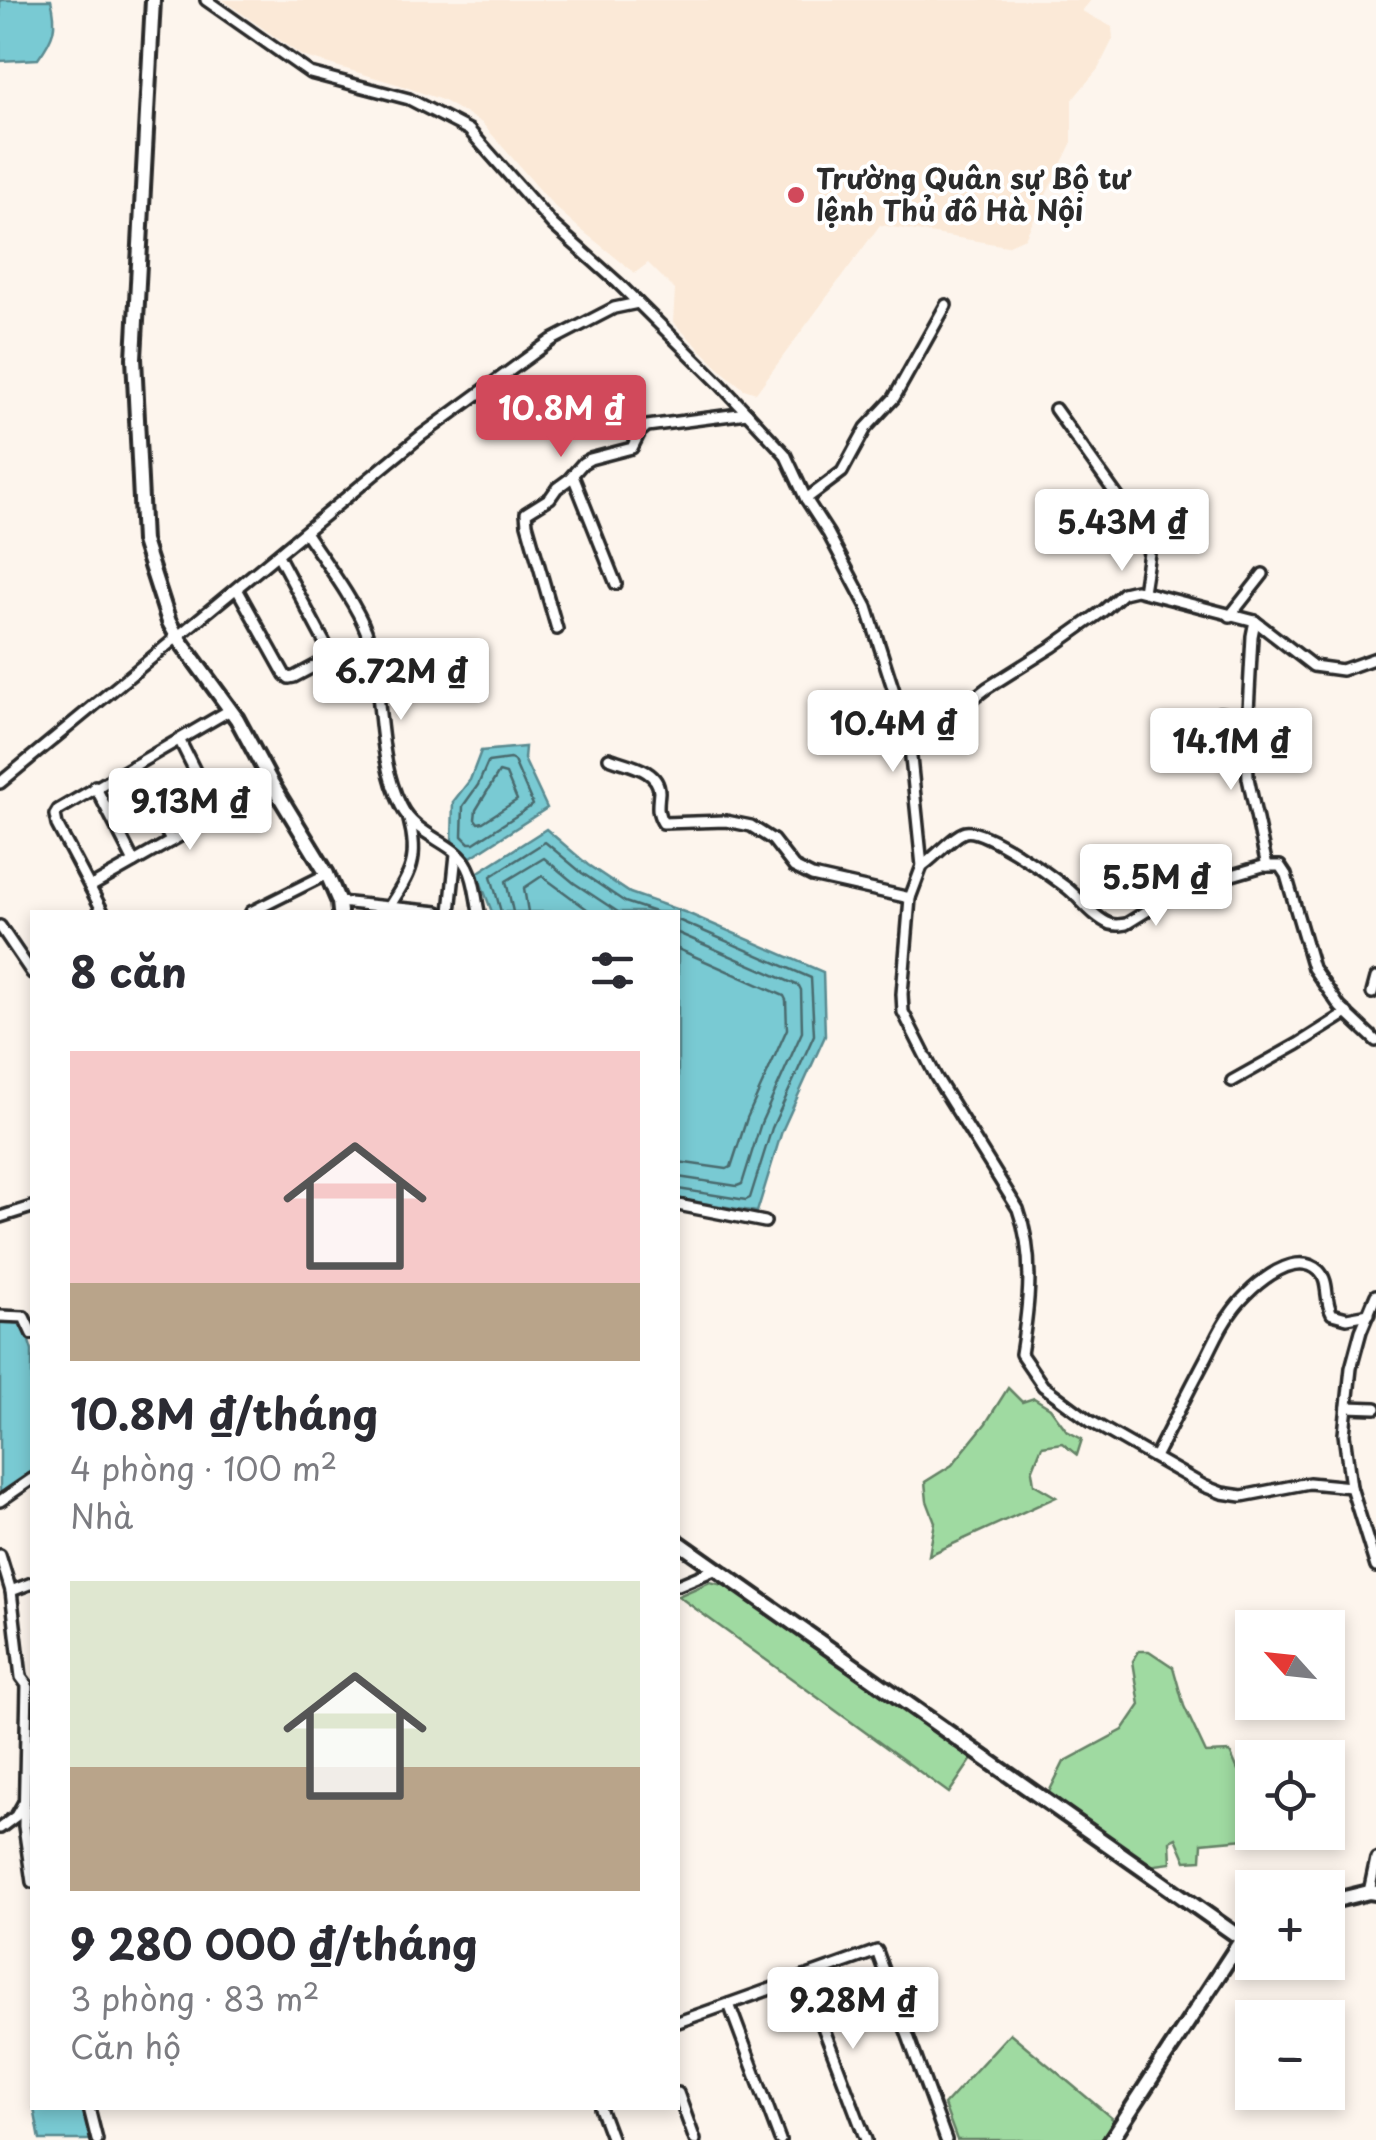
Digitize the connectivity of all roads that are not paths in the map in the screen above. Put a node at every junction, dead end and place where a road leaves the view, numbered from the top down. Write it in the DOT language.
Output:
graph roads {
  1 [pos="153,0"];
  2 [pos="206,0"];
  3 [pos="638,303"];
  4 [pos="946,305"];
  5 [pos="1056,409"];
  6 [pos="747,413"];
  7 [pos="573,476"];
  8 [pos="806,500"];
  9 [pos="305,532"];
  10 [pos="278,554"];
  11 [pos="1263,574"];
  12 [pos="616,584"];
  13 [pos="237,589"];
  14 [pos="1143,591"];
  15 [pos="1230,616"];
  16 [pos="1255,621"];
  17 [pos="558,629"];
  18 [pos="178,638"];
  19 [pos="1376,658"];
  20 [pos="230,710"];
  21 [pos="1219,713"];
  22 [pos="1246,714"];
  23 [pos="909,738"];
  24 [pos="180,740"];
  25 [pos="609,758"];
  26 [pos="133,766"];
  27 [pos="0,783"];
  28 [pos="272,784"];
  29 [pos="95,786"];
  30 [pos="217,815"];
  31 [pos="408,817"];
  32 [pos="171,842"];
  33 [pos="456,854"];
  34 [pos="134,862"];
  35 [pos="922,866"];
  36 [pos="1267,866"];
  37 [pos="327,874"];
  38 [pos="90,887"];
  39 [pos="910,898"];
  40 [pos="275,900"];
  41 [pos="340,908"];
  42 [pos="389,908"];
  43 [pos="102,910"];
  44 [pos="255,910"];
  45 [pos="277,910"];
  46 [pos="397,910"];
  47 [pos="450,910"];
  48 [pos="479,910"];
  49 [pos="0,926"];
  50 [pos="30,971"];
  51 [pos="1376,978"];
  52 [pos="1372,993"];
  53 [pos="1346,1013"];
  54 [pos="1376,1041"];
  55 [pos="1232,1081"];
  56 [pos="680,1206"];
  57 [pos="30,1208"];
  58 [pos="0,1218"];
  59 [pos="765,1222"];
  60 [pos="1376,1295"];
  61 [pos="1369,1314"];
  62 [pos="0,1316"];
  63 [pos="30,1330"];
  64 [pos="1347,1407"];
  65 [pos="1376,1408"];
  66 [pos="1155,1456"];
  67 [pos="30,1481"];
  68 [pos="1351,1486"];
  69 [pos="0,1501"];
  70 [pos="680,1544"];
  71 [pos="0,1554"];
  72 [pos="1376,1567"];
  73 [pos="714,1570"];
  74 [pos="680,1584"];
  75 [pos="30,1585"];
  76 [pos="12,1590"];
  77 [pos="21,1674"];
  78 [pos="30,1674"];
  79 [pos="25,1799"];
  80 [pos="0,1828"];
  81 [pos="1376,1858"];
  82 [pos="30,1868"];
  83 [pos="1372,1893"];
  84 [pos="1345,1899"];
  85 [pos="1235,1928"];
  86 [pos="1235,1954"];
  87 [pos="804,1977"];
  88 [pos="729,2004"];
  89 [pos="680,2021"];
  90 [pos="680,2099"];
  91 [pos="90,2110"];
  92 [pos="601,2110"];
  93 [pos="97,2140"];
  94 [pos="612,2140"];
  95 [pos="695,2140"];
  96 [pos="780,2140"];
  97 [pos="866,2140"];
  98 [pos="946,2140"];
  99 [pos="1112,2140"];
  1 -- 18 [label="street"];
  2 -- 3 [label="street"];
  3 -- 6 [label="street"];
  3 -- 9 [label="street"];
  4 -- 8 [label="street"];
  5 -- 14 [label="street"];
  6 -- 7 [label="street"];
  6 -- 8 [label="street"];
  7 -- 12 [label="street"];
  7 -- 17 [label="street"];
  8 -- 23 [label="street"];
  9 -- 10 [label="street"];
  9 -- 31 [label="street"];
  10 -- 13 [label="street"];
  10 -- 13 [label="street"];
  11 -- 15 [label="street"];
  13 -- 18 [label="street"];
  14 -- 15 [label="street"];
  14 -- 23 [label="street"];
  15 -- 16 [label="street"];
  16 -- 19 [label="street"];
  16 -- 22 [label="street"];
  18 -- 20 [label="street"];
  18 -- 27 [label="street"];
  20 -- 24 [label="street"];
  20 -- 28 [label="street"];
  21 -- 22 [label="street"];
  22 -- 36 [label="street"];
  23 -- 35 [label="street"];
  24 -- 26 [label="street"];
  24 -- 30 [label="street"];
  25 -- 39 [label="street"];
  26 -- 29 [label="street"];
  26 -- 32 [label="street"];
  28 -- 30 [label="street"];
  28 -- 37 [label="street"];
  29 -- 34 [label="street"];
  29 -- 38 [label="street"];
  30 -- 32 [label="street"];
  31 -- 33 [label="street"];
  31 -- 42 [label="street"];
  32 -- 34 [label="street"];
  33 -- 47 [label="street"];
  33 -- 48 [label="street"];
  34 -- 38 [label="street"];
  35 -- 36 [label="street"];
  35 -- 39 [label="street"];
  36 -- 53 [label="street"];
  37 -- 40 [label="street"];
  37 -- 41 [label="street"];
  38 -- 43 [label="street"];
  39 -- 66 [label="street"];
  40 -- 44 [label="street"];
  40 -- 45 [label="street"];
  41 -- 42 [label="street"];
  42 -- 46 [label="street"];
  49 -- 50 [label="street"];
  51 -- 52 [label="street"];
  53 -- 54 [label="street"];
  53 -- 55 [label="street"];
  56 -- 59 [label="street"];
  57 -- 58 [label="street"];
  60 -- 61 [label="street"];
  61 -- 64 [label="street"];
  61 -- 66 [label="street"];
  62 -- 63 [label="street"];
  64 -- 65 [label="street"];
  64 -- 68 [label="street"];
  66 -- 68 [label="street"];
  67 -- 69 [label="street"];
  68 -- 72 [label="street"];
  70 -- 73 [label="street"];
  71 -- 76 [label="street"];
  73 -- 74 [label="street"];
  73 -- 85 [label="street"];
  75 -- 76 [label="street"];
  76 -- 77 [label="street"];
  77 -- 78 [label="street"];
  77 -- 79 [label="street"];
  79 -- 80 [label="street"];
  79 -- 82 [label="street"];
  81 -- 83 [label="street"];
  83 -- 84 [label="street"];
  86 -- 99 [label="street"];
  87 -- 88 [label="street"];
  87 -- 97 [label="street"];
  87 -- 98 [label="street"];
  88 -- 89 [label="street"];
  88 -- 96 [label="street"];
  90 -- 95 [label="street"];
  91 -- 93 [label="street"];
  92 -- 94 [label="street"];
}
